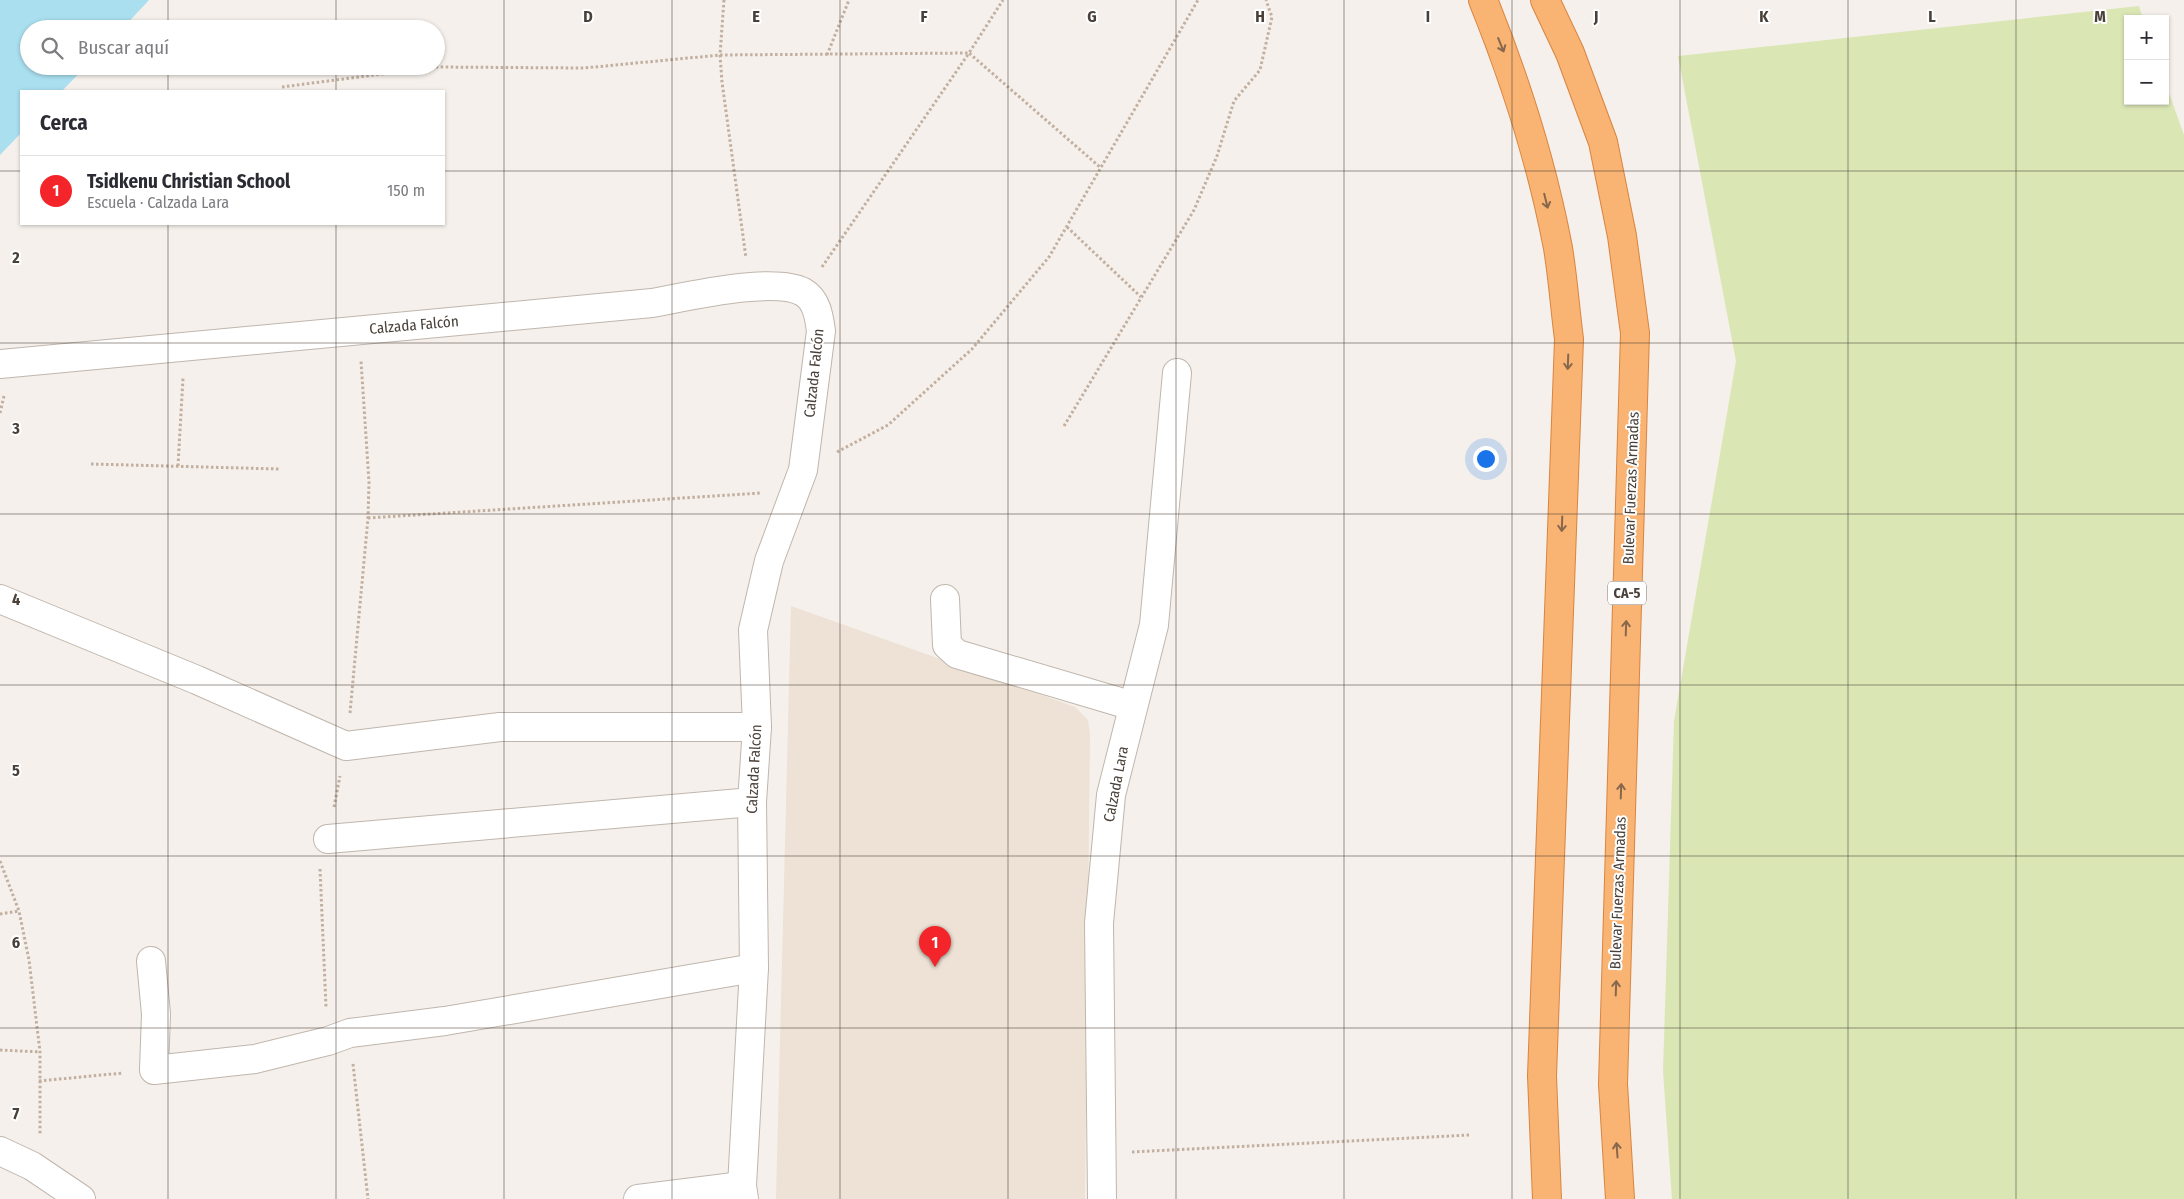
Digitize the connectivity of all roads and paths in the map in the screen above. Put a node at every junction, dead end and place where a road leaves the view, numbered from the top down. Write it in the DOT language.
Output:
graph roads {
  1 [pos="724,0"];
  2 [pos="850,0"];
  3 [pos="1003,0"];
  4 [pos="1198,0"];
  5 [pos="1266,0"];
  6 [pos="1482,0"];
  7 [pos="1545,0"];
  8 [pos="969,53"];
  9 [pos="720,55"];
  10 [pos="827,55"];
  11 [pos="445,67"];
  12 [pos="374,75"];
  13 [pos="282,87"];
  14 [pos="1101,168"];
  15 [pos="1067,227"];
  16 [pos="750,287"];
  17 [pos="804,292"];
  18 [pos="1141,297"];
  19 [pos="360,330"];
  20 [pos="184,347"];
  21 [pos="0,364"];
  22 [pos="1177,373"];
  23 [pos="1064,426"];
  24 [pos="91,464"];
  25 [pos="178,466"];
  26 [pos="279,469"];
  27 [pos="799,480"];
  28 [pos="368,518"];
  29 [pos="0,599"];
  30 [pos="946,599"];
  31 [pos="1133,706"];
  32 [pos="757,727"];
  33 [pos="346,746"];
  34 [pos="752,802"];
  35 [pos="328,839"];
  36 [pos="0,861"];
  37 [pos="19,911"];
  38 [pos="0,914"];
  39 [pos="151,962"];
  40 [pos="754,968"];
  41 [pos="339,1037"];
  42 [pos="0,1050"];
  43 [pos="40,1052"];
  44 [pos="154,1070"];
  45 [pos="39,1081"];
  46 [pos="1469,1135"];
  47 [pos="0,1151"];
  48 [pos="1101,1153"];
  49 [pos="32,1166"];
  50 [pos="743,1192"];
  51 [pos="81,1199"];
  52 [pos="368,1199"];
  53 [pos="638,1199"];
  54 [pos="1102,1199"];
  55 [pos="1547,1199"];
  56 [pos="1620,1199"];
  1 -- 9 [label="path"];
  2 -- 10 [label="path"];
  3 -- 8 [label="path"];
  4 -- 14 [label="path"];
  5 -- 18 [label="path"];
  6 -- 55 [label="highway, one-way"];
  56 -- 7 [label="highway, Bulevar Fuerzas Armadas / CA-5, one-way"];
  8 -- 10 [label="path"];
  8 -- 14 [label="path"];
  8 -- 17 [label="path"];
  9 -- 10 [label="path"];
  9 -- 11 [label="path"];
  9 -- 16 [label="path"];
  12 -- 13 [label="path"];
  14 -- 15 [label="path"];
  15 -- 18 [label="path"];
  15 -- 27 [label="path"];
  16 -- 17 [label="street, Calzada Falcón"];
  16 -- 19 [label="street, Calzada Falcón"];
  17 -- 27 [label="street, Calzada Falcón"];
  18 -- 23 [label="path"];
  19 -- 20 [label="street, Calzada Falcón"];
  19 -- 28 [label="path"];
  20 -- 21 [label="street, Calzada Falcón"];
  20 -- 25 [label="path"];
  22 -- 31 [label="street, Calzada Lara"];
  24 -- 25 [label="path"];
  25 -- 26 [label="path"];
  27 -- 28 [label="path"];
  27 -- 32 [label="street, Calzada Falcón"];
  28 -- 33 [label="path"];
  29 -- 33 [label="street"];
  30 -- 31 [label="street"];
  31 -- 48 [label="street, Calzada Lara"];
  32 -- 33 [label="street"];
  32 -- 34 [label="street, Calzada Falcón"];
  33 -- 35 [label="path"];
  34 -- 35 [label="street"];
  34 -- 40 [label="street, Calzada Falcón"];
  35 -- 41 [label="path"];
  36 -- 37 [label="path"];
  37 -- 38 [label="path"];
  37 -- 43 [label="path"];
  39 -- 44 [label="street"];
  40 -- 41 [label="street"];
  40 -- 50 [label="street, Calzada Falcón"];
  41 -- 44 [label="street"];
  41 -- 52 [label="path"];
  42 -- 43 [label="path"];
  43 -- 45 [label="path"];
  44 -- 45 [label="path"];
  45 -- 49 [label="path"];
  46 -- 48 [label="path"];
  47 -- 49 [label="street"];
  48 -- 54 [label="street, Calzada Lara"];
  49 -- 51 [label="street"];
  50 -- 53 [label="street"];
}
